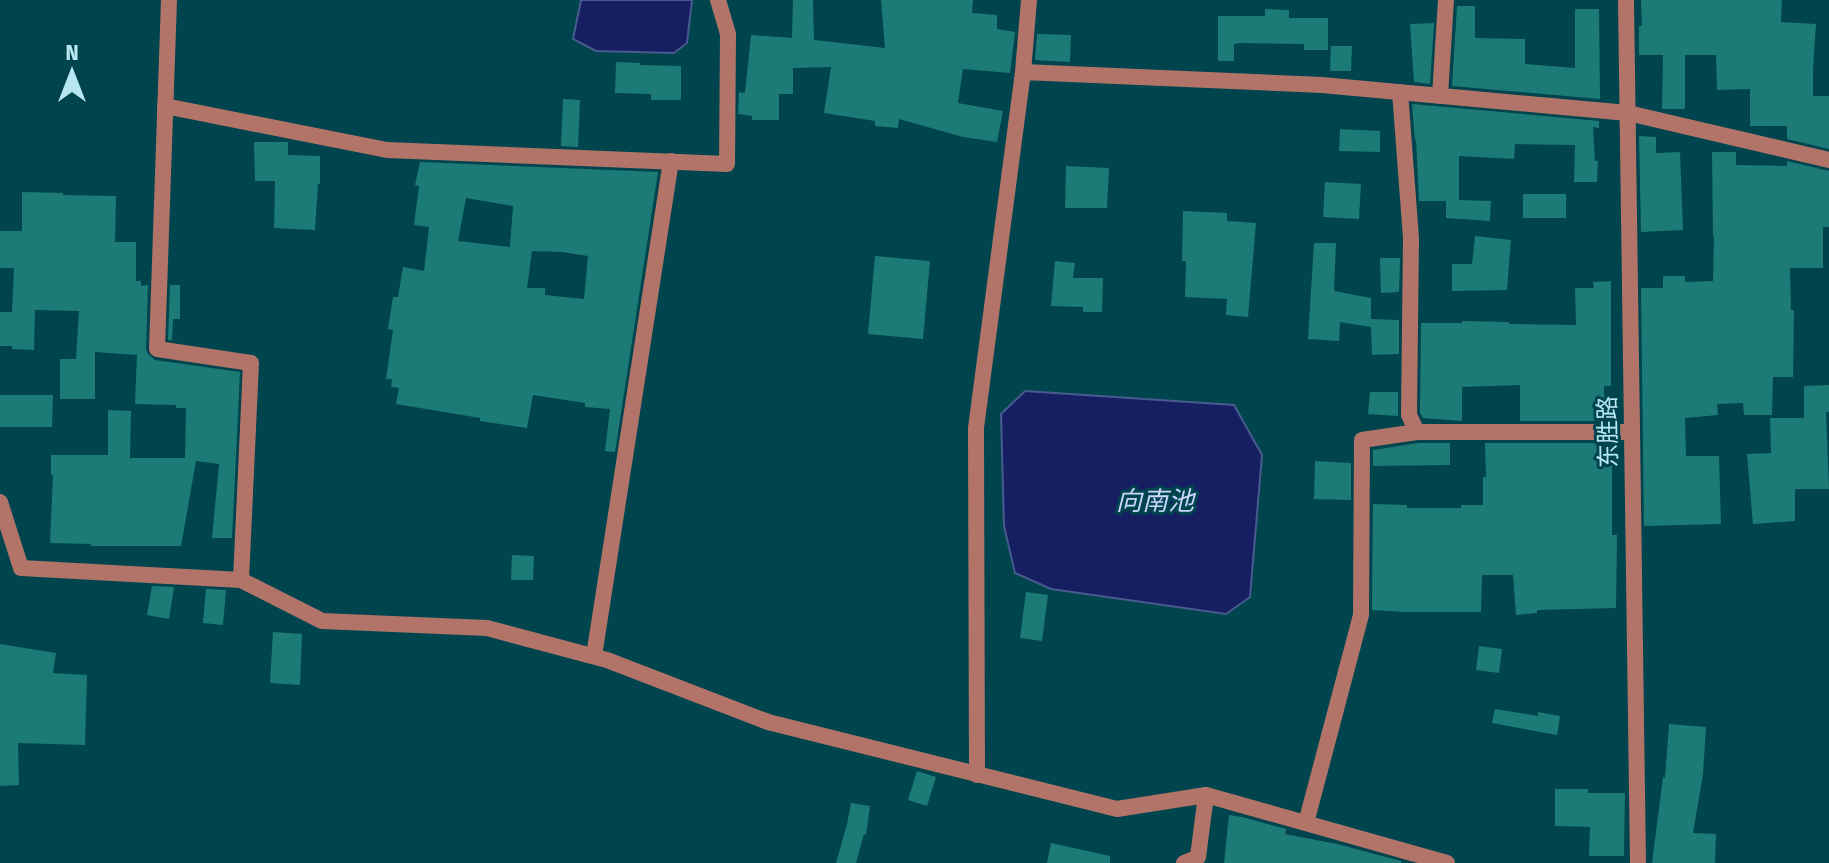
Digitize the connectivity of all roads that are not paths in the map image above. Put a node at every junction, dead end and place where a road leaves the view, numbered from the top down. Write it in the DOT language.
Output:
graph roads {
  1 [pos="169,0"];
  2 [pos="718,0"];
  3 [pos="1029,0"];
  4 [pos="1446,0"];
  5 [pos="1626,0"];
  6 [pos="1023,72"];
  7 [pos="1400,92"];
  8 [pos="1440,96"];
  9 [pos="165,106"];
  10 [pos="1628,113"];
  11 [pos="1829,160"];
  12 [pos="671,161"];
  13 [pos="1417,432"];
  14 [pos="1632,432"];
  15 [pos="0,502"];
  16 [pos="241,580"];
  17 [pos="594,656"];
  18 [pos="977,775"];
  19 [pos="1206,795"];
  20 [pos="1306,823"];
  21 [pos="1184,863"];
  22 [pos="1447,863"];
  23 [pos="1638,863"];
  1 -- 9 [label="street"];
  2 -- 12 [label="street"];
  3 -- 6 [label="street"];
  4 -- 8 [label="street"];
  5 -- 10 [label="street, 东胜路"];
  6 -- 7 [label="street"];
  6 -- 18 [label="street"];
  7 -- 8 [label="street"];
  7 -- 13 [label="street"];
  8 -- 10 [label="street"];
  9 -- 12 [label="street"];
  9 -- 16 [label="street"];
  10 -- 11 [label="street"];
  10 -- 14 [label="street, 东胜路"];
  12 -- 17 [label="street"];
  13 -- 14 [label="street"];
  13 -- 20 [label="street"];
  14 -- 23 [label="street, 东胜路"];
  15 -- 16 [label="street"];
  16 -- 17 [label="street"];
  17 -- 18 [label="street"];
  18 -- 19 [label="street"];
  19 -- 20 [label="street"];
  19 -- 21 [label="street"];
  20 -- 22 [label="street"];
}
